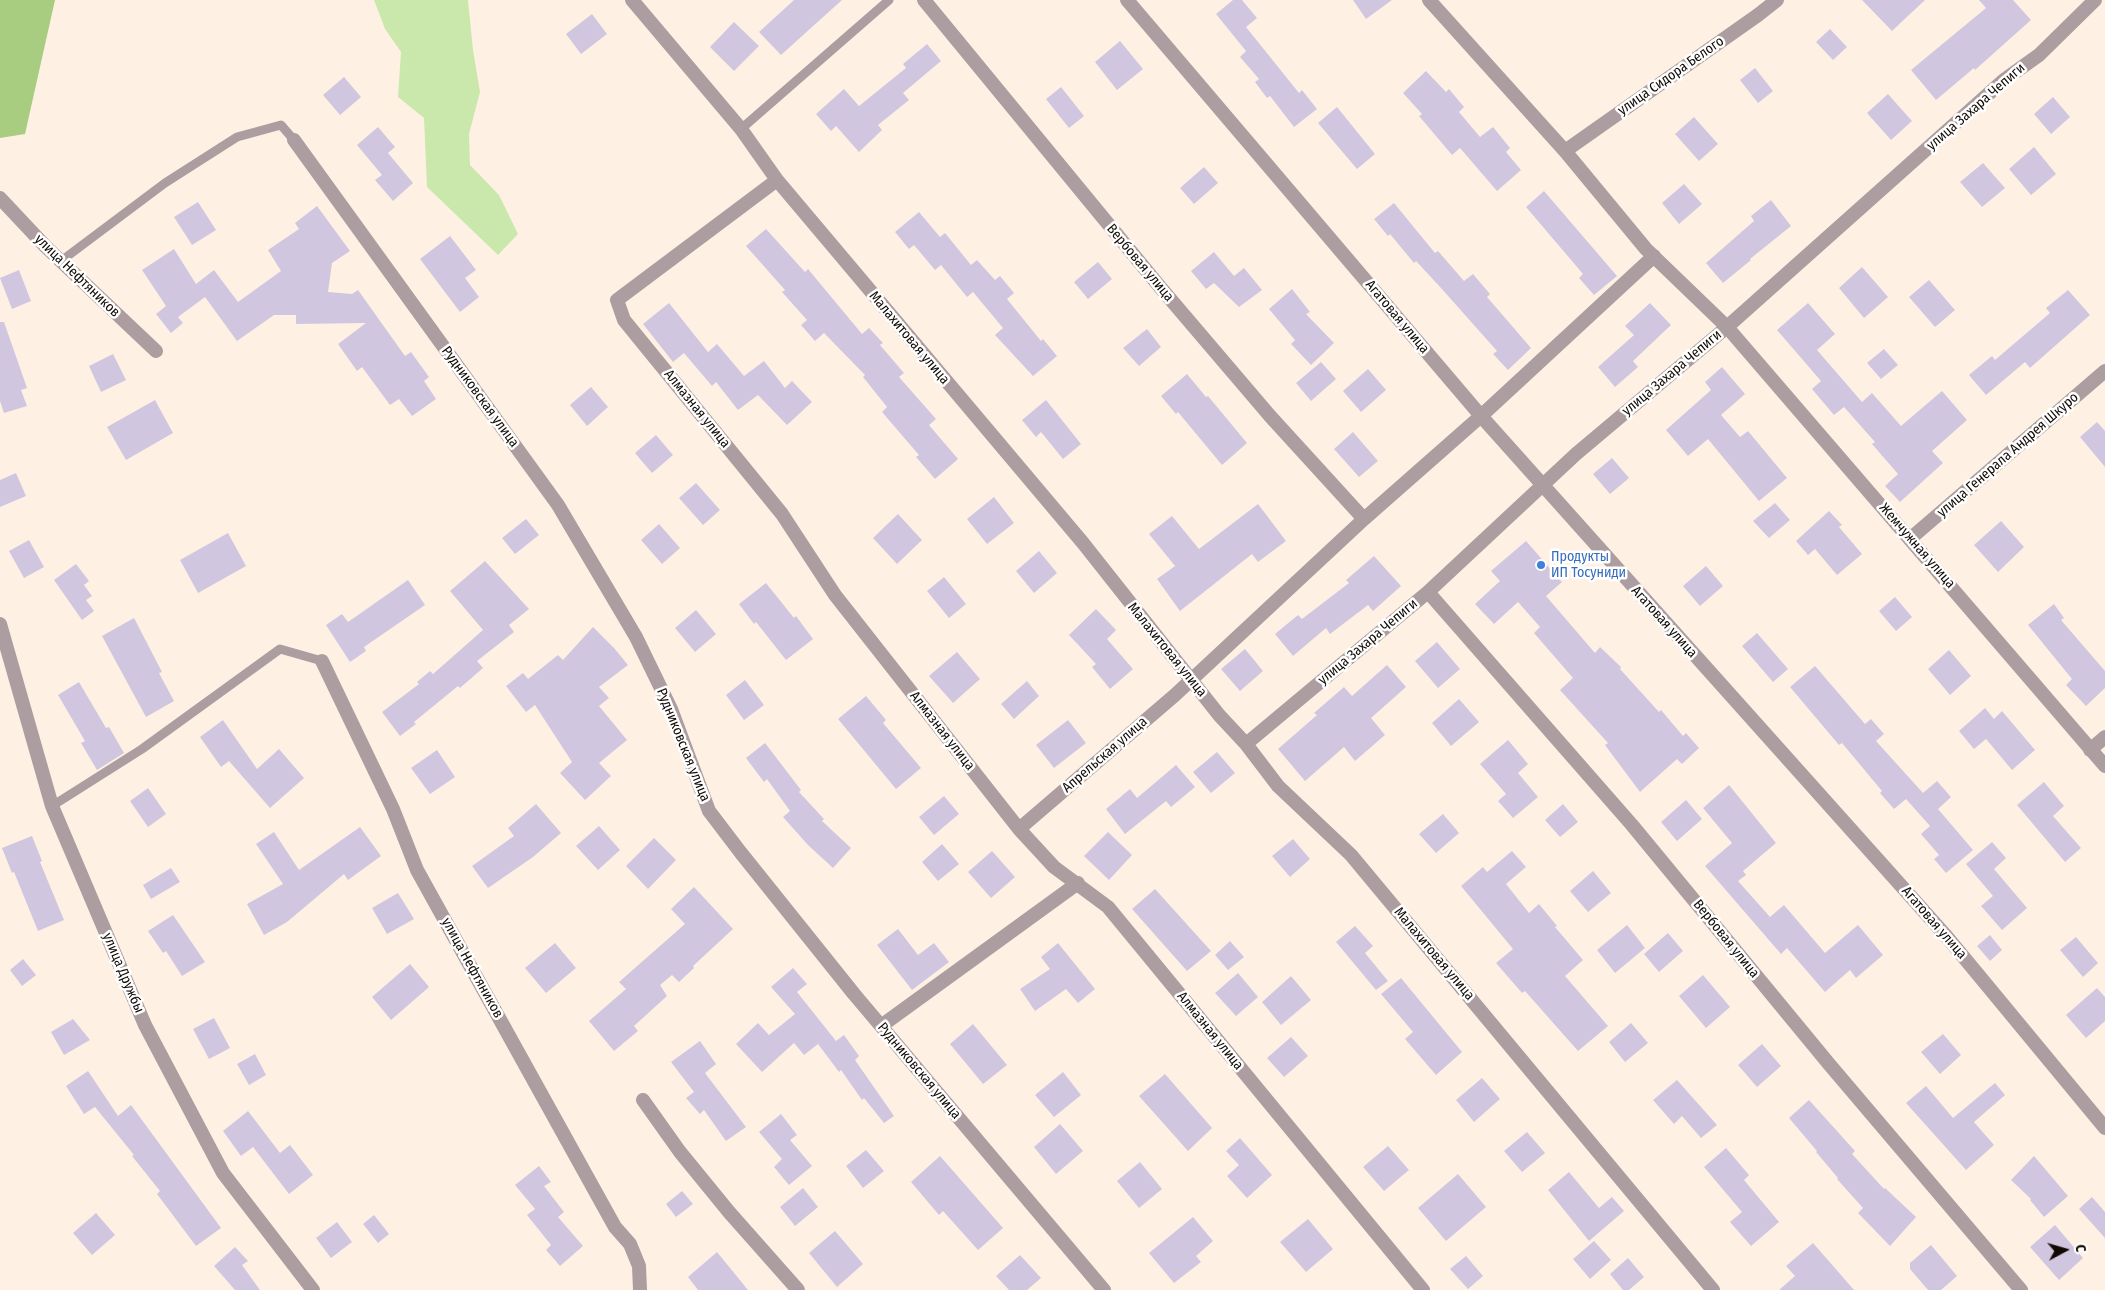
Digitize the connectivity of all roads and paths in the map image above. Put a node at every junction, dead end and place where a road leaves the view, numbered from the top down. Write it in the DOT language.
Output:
graph roads {
  1 [pos="632,0"];
  2 [pos="889,0"];
  3 [pos="924,0"];
  4 [pos="1127,0"];
  5 [pos="1429,0"];
  6 [pos="1776,0"];
  7 [pos="2095,0"];
  8 [pos="741,129"];
  9 [pos="294,140"];
  10 [pos="1565,151"];
  11 [pos="777,180"];
  12 [pos="0,198"];
  13 [pos="1654,256"];
  14 [pos="61,261"];
  15 [pos="1727,327"];
  16 [pos="156,351"];
  17 [pos="2105,371"];
  18 [pos="1481,416"];
  19 [pos="1542,486"];
  20 [pos="1364,519"];
  21 [pos="1911,538"];
  22 [pos="1428,592"];
  23 [pos="0,624"];
  24 [pos="322,661"];
  25 [pos="1192,680"];
  26 [pos="2105,737"];
  27 [pos="1246,744"];
  28 [pos="2090,750"];
  29 [pos="2105,766"];
  30 [pos="52,806"];
  31 [pos="1019,830"];
  32 [pos="1078,883"];
  33 [pos="881,1026"];
  34 [pos="643,1100"];
  35 [pos="2105,1128"];
  36 [pos="313,1290"];
  37 [pos="640,1290"];
  38 [pos="798,1290"];
  39 [pos="1104,1290"];
  40 [pos="1423,1290"];
  41 [pos="1712,1290"];
  42 [pos="2021,1290"];
  1 -- 8 [label="street, Малахитовая улица"];
  2 -- 8 [label="lane"];
  3 -- 20 [label="street, Вербовая улица"];
  4 -- 18 [label="street, Агатовая улица"];
  5 -- 10 [label="street, Жемчужная улица"];
  6 -- 10 [label="street, улица Сидора Белого"];
  7 -- 15 [label="street, улица Захара Чепиги"];
  8 -- 11 [label="street, Малахитовая улица"];
  9 -- 14 [label="lane"];
  9 -- 33 [label="street, Рудниковская улица"];
  10 -- 13 [label="street, Жемчужная улица"];
  11 -- 25 [label="street, Малахитовая улица"];
  11 -- 31 [label="street, Алмазная улица"];
  12 -- 14 [label="street, улица Нефтяников"];
  13 -- 15 [label="street, Жемчужная улица"];
  13 -- 18 [label="street, Апрельская улица"];
  14 -- 16 [label="street, улица Нефтяников"];
  15 -- 19 [label="street, улица Захара Чепиги"];
  15 -- 21 [label="street, Жемчужная улица"];
  17 -- 21 [label="street, улица Генерала Андрея Шкуро"];
  18 -- 19 [label="street, Агатовая улица"];
  18 -- 20 [label="street, Апрельская улица"];
  19 -- 22 [label="street, улица Захара Чепиги"];
  19 -- 35 [label="street, Агатовая улица"];
  20 -- 25 [label="street, Апрельская улица"];
  21 -- 28 [label="street, Жемчужная улица"];
  22 -- 27 [label="street, улица Захара Чепиги"];
  22 -- 42 [label="street, Вербовая улица"];
  23 -- 30 [label="street, улица Дружбы"];
  24 -- 30 [label="lane"];
  24 -- 37 [label="street, улица Нефтяников"];
  25 -- 27 [label="street, Малахитовая улица"];
  25 -- 31 [label="street, Апрельская улица"];
  26 -- 28 [label="street"];
  27 -- 41 [label="street, Малахитовая улица"];
  28 -- 29 [label="street, Жемчужная улица"];
  30 -- 36 [label="street, улица Дружбы"];
  31 -- 32 [label="street, Алмазная улица"];
  32 -- 33 [label="street"];
  32 -- 40 [label="street, Алмазная улица"];
  33 -- 39 [label="street, Рудниковская улица"];
  34 -- 38 [label="street"];
}
